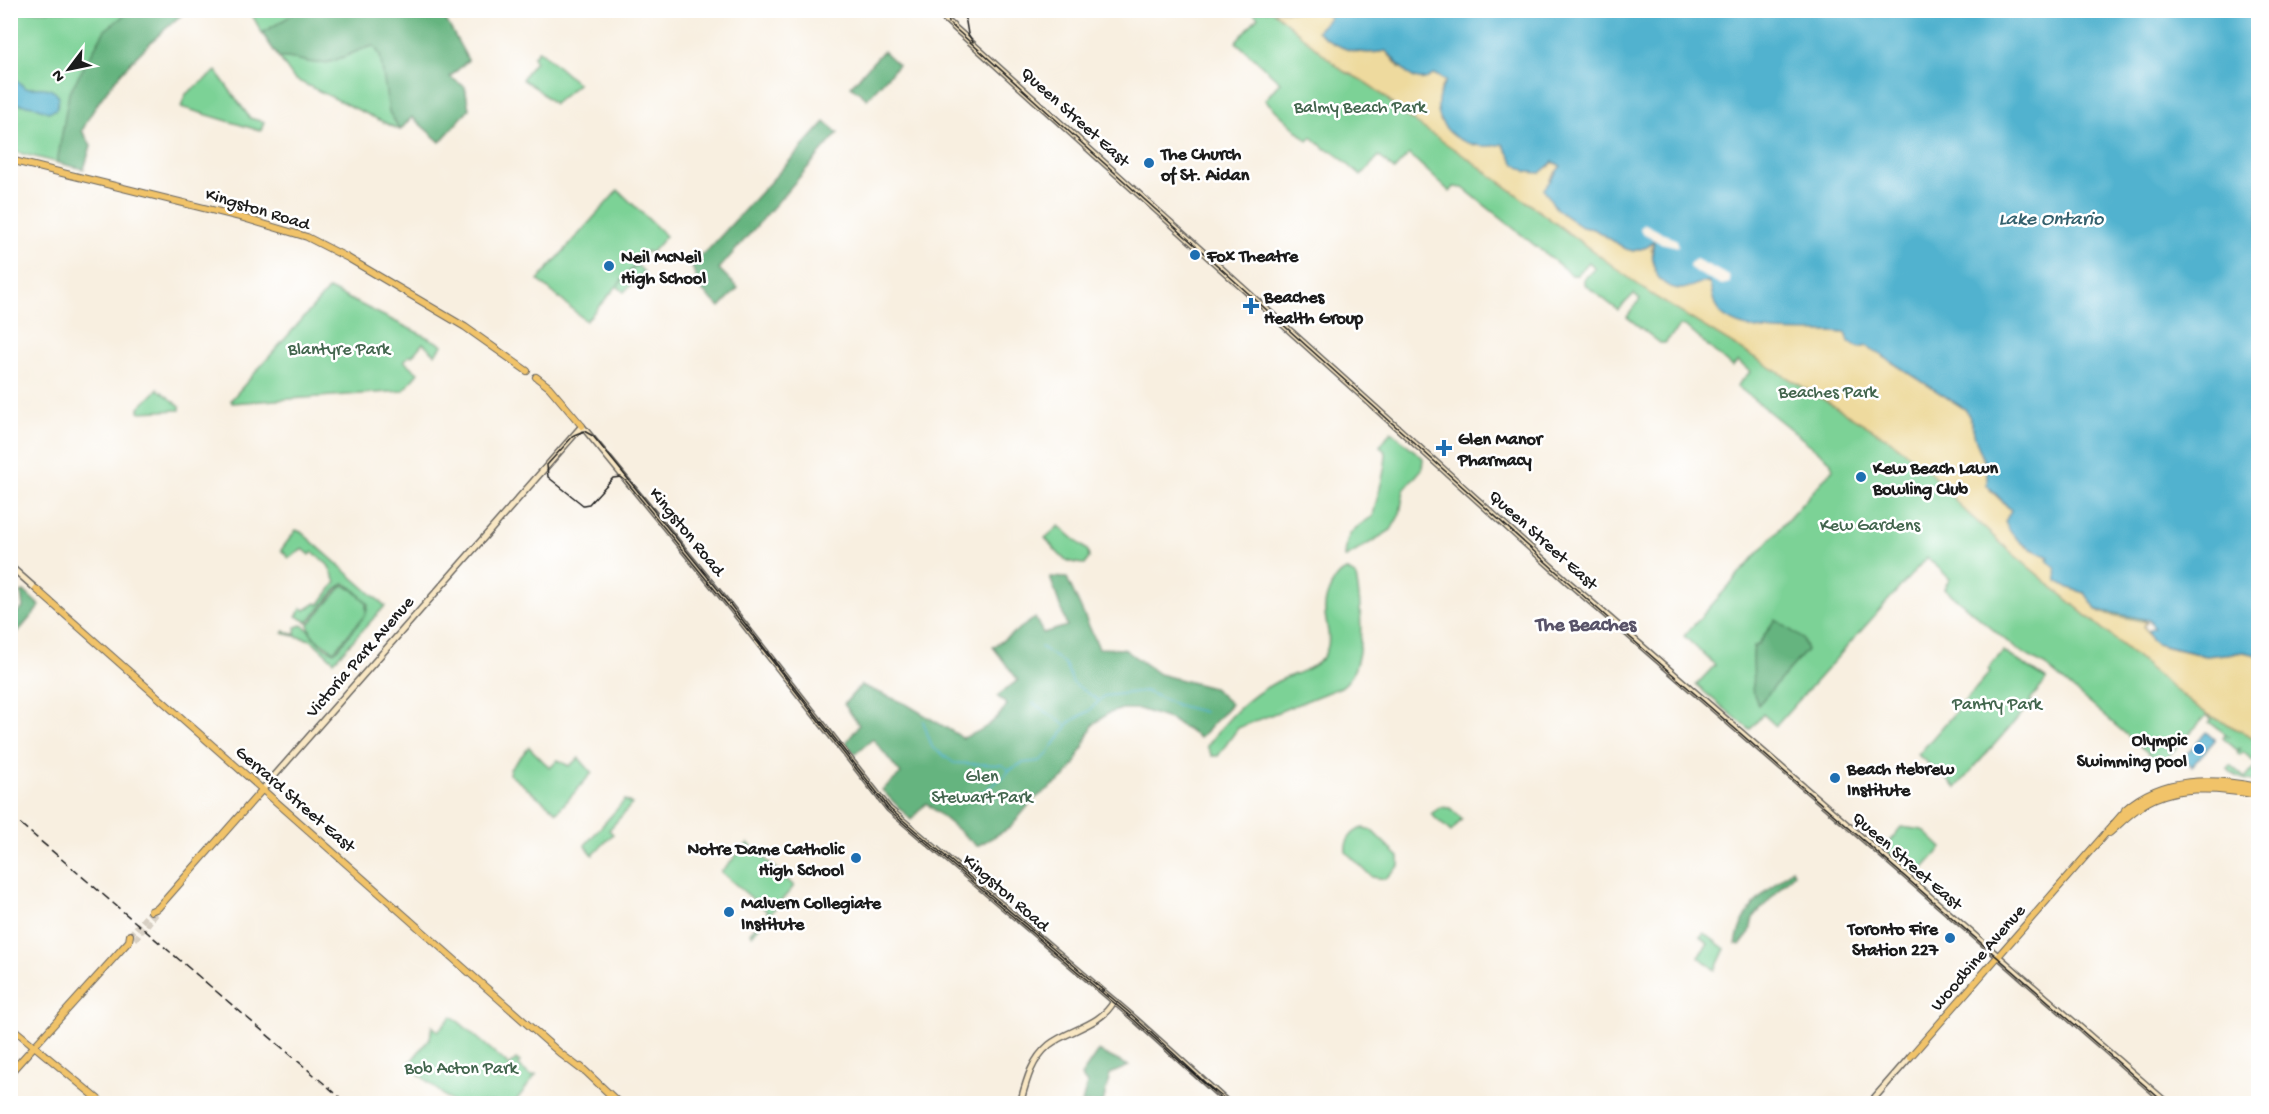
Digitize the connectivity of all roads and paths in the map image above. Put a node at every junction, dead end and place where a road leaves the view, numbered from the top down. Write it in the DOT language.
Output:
graph roads {
  1 [pos="935,10"];
  2 [pos="10,159"];
  3 [pos="527,371"];
  4 [pos="536,377"];
  5 [pos="582,426"];
  6 [pos="10,566"];
  7 [pos="36,589"];
  8 [pos="2259,788"];
  9 [pos="262,790"];
  10 [pos="2259,794"];
  11 [pos="2126,810"];
  12 [pos="2109,832"];
  13 [pos="155,911"];
  14 [pos="131,938"];
  15 [pos="1998,957"];
  16 [pos="1114,1001"];
  17 [pos="10,1026"];
  18 [pos="35,1048"];
  19 [pos="1910,1057"];
  20 [pos="10,1073"];
  21 [pos="104,1104"];
  22 [pos="620,1104"];
  23 [pos="1020,1104"];
  24 [pos="1228,1104"];
  25 [pos="1869,1104"];
  26 [pos="2168,1104"];
  1 -- 15 [label="main road, Queen Street East"];
  2 -- 3 [label="main road, Kingston Road"];
  3 -- 4 [label="main road, Kingston Road"];
  4 -- 5 [label="main road, Kingston Road"];
  5 -- 9 [label="main road, Victoria Park Avenue"];
  5 -- 16 [label="main road, Kingston Road"];
  6 -- 7 [label="main road, Gerrard Street East"];
  7 -- 9 [label="main road, Gerrard Street East"];
  8 -- 11 [label="highway"];
  9 -- 13 [label="main road, Victoria Park Avenue"];
  9 -- 22 [label="main road, Gerrard Street East"];
  10 -- 12 [label="highway, Woodbine Avenue"];
  11 -- 12 [label="main road, Woodbine Avenue"];
  12 -- 15 [label="main road, Woodbine Avenue"];
  14 -- 18 [label="main road"];
  15 -- 19 [label="main road, Woodbine Avenue"];
  15 -- 26 [label="main road, Queen Street East"];
  16 -- 23 [label="main road"];
  16 -- 24 [label="main road, Kingston Road"];
  17 -- 18 [label="main road"];
  18 -- 20 [label="main road"];
  18 -- 21 [label="main road"];
  19 -- 25 [label="main road, Woodbine Avenue"];
}
